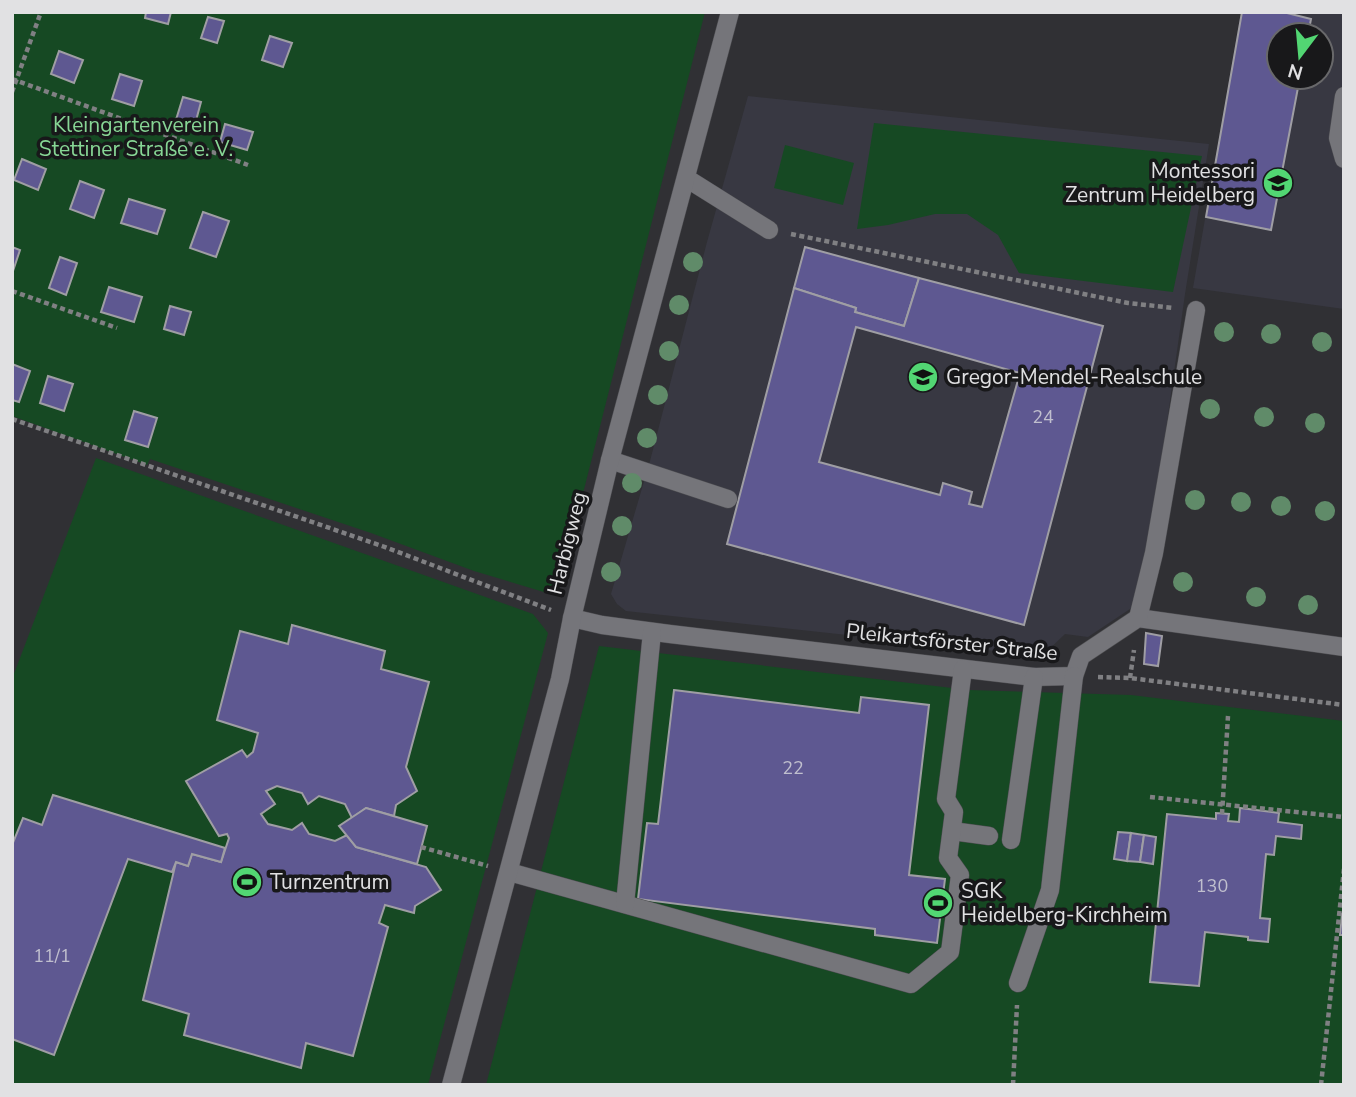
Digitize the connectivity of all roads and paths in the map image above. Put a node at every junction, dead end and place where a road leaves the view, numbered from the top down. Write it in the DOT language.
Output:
graph roads {
  1 [pos="41,12"];
  2 [pos="730,12"];
  3 [pos="14,79"];
  4 [pos="12,92"];
  5 [pos="1344,96"];
  6 [pos="1344,159"];
  7 [pos="248,165"];
  8 [pos="686,178"];
  9 [pos="769,230"];
  10 [pos="12,291"];
  11 [pos="1196,310"];
  12 [pos="117,328"];
  13 [pos="12,419"];
  14 [pos="610,460"];
  15 [pos="728,499"];
  16 [pos="572,618"];
  17 [pos="1139,618"];
  18 [pos="652,632"];
  19 [pos="1344,647"];
  20 [pos="963,669"];
  21 [pos="1074,676"];
  22 [pos="1034,677"];
  23 [pos="1344,705"];
  24 [pos="1228,716"];
  25 [pos="1150,797"];
  26 [pos="1223,804"];
  27 [pos="1222,814"];
  28 [pos="1344,817"];
  29 [pos="952,831"];
  30 [pos="989,836"];
  31 [pos="1011,840"];
  32 [pos="421,847"];
  33 [pos="1344,869"];
  34 [pos="509,872"];
  35 [pos="625,904"];
  36 [pos="1018,983"];
  37 [pos="451,1085"];
  38 [pos="1013,1085"];
  39 [pos="1321,1085"];
  1 -- 3 [label="path"];
  2 -- 8 [label="street, Harbigweg"];
  3 -- 4 [label="path"];
  3 -- 7 [label="path"];
  5 -- 6 [label="street"];
  8 -- 9 [label="street"];
  8 -- 14 [label="street, Harbigweg"];
  9 -- 11 [label="path"];
  10 -- 12 [label="path"];
  11 -- 17 [label="street"];
  13 -- 16 [label="path"];
  14 -- 15 [label="street"];
  14 -- 16 [label="street, Harbigweg"];
  16 -- 18 [label="street, Pleikartsförster Straße"];
  16 -- 34 [label="street, Harbigweg"];
  17 -- 19 [label="street"];
  17 -- 21 [label="street, Pleikartsförster Straße"];
  18 -- 20 [label="street, Pleikartsförster Straße"];
  18 -- 35 [label="street"];
  20 -- 22 [label="street, Pleikartsförster Straße"];
  20 -- 29 [label="street"];
  21 -- 22 [label="street, Pleikartsförster Straße"];
  21 -- 23 [label="path"];
  21 -- 36 [label="street"];
  22 -- 31 [label="street"];
  24 -- 26 [label="path"];
  25 -- 26 [label="path"];
  26 -- 27 [label="path"];
  26 -- 28 [label="path"];
  29 -- 30 [label="street"];
  29 -- 35 [label="street"];
  32 -- 34 [label="path"];
  33 -- 39 [label="path"];
  34 -- 35 [label="street"];
  34 -- 37 [label="street, Harbigweg"];
  36 -- 38 [label="path"];
}
